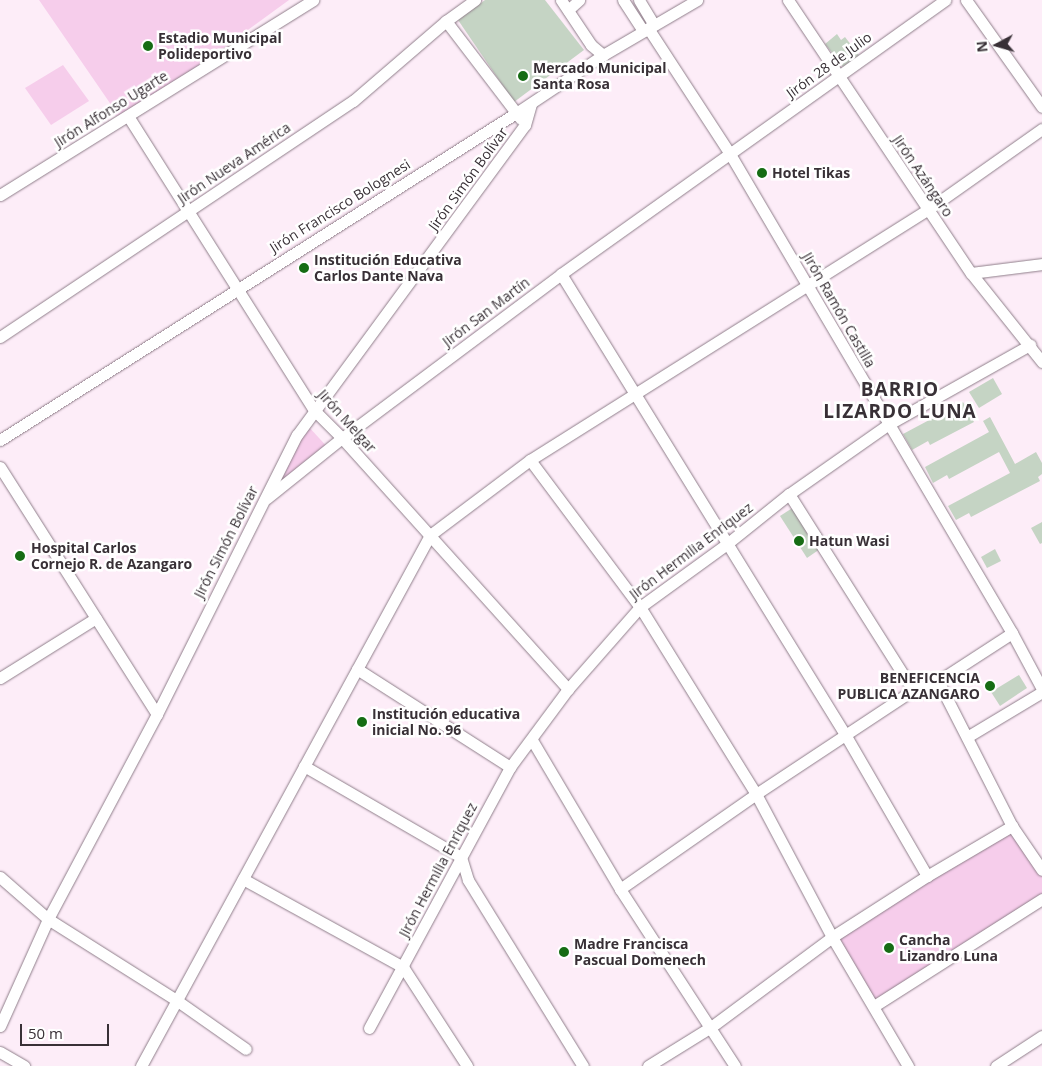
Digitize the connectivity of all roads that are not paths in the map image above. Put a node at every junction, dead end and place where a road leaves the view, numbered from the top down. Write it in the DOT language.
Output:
graph roads {
  1 [pos="313,0"];
  2 [pos="475,0"];
  3 [pos="579,0"];
  4 [pos="623,0"];
  5 [pos="639,0"];
  6 [pos="697,0"];
  7 [pos="788,0"];
  8 [pos="945,0"];
  9 [pos="966,0"];
  10 [pos="565,5"];
  11 [pos="446,22"];
  12 [pos="648,28"];
  13 [pos="603,55"];
  14 [pos="838,77"];
  15 [pos="531,104"];
  16 [pos="1042,107"];
  17 [pos="516,113"];
  18 [pos="128,116"];
  19 [pos="525,125"];
  20 [pos="1042,129"];
  21 [pos="730,154"];
  22 [pos="0,195"];
  23 [pos="927,210"];
  24 [pos="188,213"];
  25 [pos="1042,264"];
  26 [pos="971,273"];
  27 [pos="561,274"];
  28 [pos="807,284"];
  29 [pos="236,290"];
  30 [pos="0,337"];
  31 [pos="1030,345"];
  32 [pos="1042,362"];
  33 [pos="636,392"];
  34 [pos="314,410"];
  35 [pos="889,424"];
  36 [pos="342,438"];
  37 [pos="0,440"];
  38 [pos="530,460"];
  39 [pos="0,467"];
  40 [pos="789,494"];
  41 [pos="264,500"];
  42 [pos="430,535"];
  43 [pos="728,543"];
  44 [pos="640,607"];
  45 [pos="96,618"];
  46 [pos="1012,633"];
  47 [pos="357,669"];
  48 [pos="0,678"];
  49 [pos="938,681"];
  50 [pos="568,689"];
  51 [pos="1042,689"];
  52 [pos="913,690"];
  53 [pos="1042,692"];
  54 [pos="157,714"];
  55 [pos="846,736"];
  56 [pos="967,737"];
  57 [pos="532,740"];
  58 [pos="304,766"];
  59 [pos="510,767"];
  60 [pos="756,794"];
  61 [pos="1012,826"];
  62 [pos="461,857"];
  63 [pos="1042,870"];
  64 [pos="927,876"];
  65 [pos="0,877"];
  66 [pos="243,879"];
  67 [pos="620,889"];
  68 [pos="1042,899"];
  69 [pos="48,919"];
  70 [pos="832,937"];
  71 [pos="403,967"];
  72 [pos="176,1000"];
  73 [pos="874,1006"];
  74 [pos="0,1026"];
  75 [pos="711,1027"];
  76 [pos="369,1028"];
  77 [pos="1042,1036"];
  78 [pos="246,1049"];
  79 [pos="0,1052"];
  80 [pos="24,1066"];
  81 [pos="141,1066"];
  82 [pos="467,1066"];
  83 [pos="583,1066"];
  84 [pos="648,1066"];
  85 [pos="735,1066"];
  86 [pos="908,1066"];
  87 [pos="996,1066"];
  1 -- 18 [label="street, Jirón Alfonso Ugarte"];
  2 -- 11 [label="street, Jirón Nueva América"];
  3 -- 10 [label="street"];
  4 -- 12 [label="street"];
  5 -- 12 [label="street"];
  6 -- 12 [label="street, Jirón Francisco Bolognesi"];
  7 -- 14 [label="street, Jirón Azángaro"];
  8 -- 14 [label="street, Jirón 28 de Julio"];
  9 -- 16 [label="street"];
  10 -- 13 [label="street"];
  11 -- 17 [label="street"];
  11 -- 24 [label="street, Jirón Nueva América"];
  12 -- 13 [label="street, Jirón Francisco Bolognesi"];
  12 -- 21 [label="street, Jirón Ramón Castilla"];
  13 -- 15 [label="street, Jirón Francisco Bolognesi"];
  14 -- 21 [label="street, Jirón 28 de Julio"];
  14 -- 23 [label="street, Jirón Azángaro"];
  15 -- 17 [label="street, Jirón Francisco Bolognesi"];
  15 -- 19 [label="street, Jirón Simón Bolívar"];
  17 -- 19 [label="street"];
  17 -- 29 [label="street, Jirón Francisco Bolognesi"];
  18 -- 22 [label="street, Jirón Alfonso Ugarte"];
  18 -- 24 [label="street, Jirón Melgar"];
  19 -- 34 [label="street, Jirón Simón Bolívar"];
  20 -- 23 [label="street"];
  21 -- 27 [label="street, Jirón San Martín"];
  21 -- 28 [label="street, Jirón Ramón Castilla"];
  23 -- 26 [label="street, Jirón Azángaro"];
  23 -- 28 [label="street"];
  24 -- 29 [label="street, Jirón Melgar"];
  24 -- 30 [label="street, Jirón Nueva América"];
  25 -- 26 [label="street"];
  26 -- 31 [label="street, Jirón Azángaro"];
  27 -- 33 [label="street"];
  27 -- 36 [label="street, Jirón San Martín"];
  28 -- 33 [label="street"];
  28 -- 35 [label="street, Jirón Ramón Castilla"];
  29 -- 34 [label="street, Jirón Melgar"];
  29 -- 37 [label="street, Jirón Francisco Bolognesi"];
  31 -- 32 [label="street, Jirón Azángaro"];
  31 -- 35 [label="street, Jirón Hermilia Enriquez"];
  33 -- 38 [label="street"];
  33 -- 43 [label="street"];
  34 -- 36 [label="street, Jirón Melgar"];
  34 -- 41 [label="street, Jirón Simón Bolívar"];
  35 -- 40 [label="street, Jirón Hermilia Enriquez"];
  35 -- 46 [label="street, Jirón Ramón Castilla"];
  36 -- 41 [label="street, Jirón San Martín"];
  36 -- 42 [label="street, Jirón Melgar"];
  38 -- 42 [label="street"];
  38 -- 44 [label="street"];
  39 -- 45 [label="street"];
  40 -- 43 [label="street, Jirón Hermilia Enriquez"];
  40 -- 52 [label="street"];
  41 -- 54 [label="street, Jirón Simón Bolívar"];
  42 -- 47 [label="street"];
  42 -- 50 [label="street, Jirón Melgar"];
  43 -- 44 [label="street, Jirón Hermilia Enriquez"];
  43 -- 55 [label="street"];
  44 -- 50 [label="street, Jirón Hermilia Enriquez"];
  44 -- 60 [label="street"];
  45 -- 48 [label="street"];
  45 -- 54 [label="street"];
  46 -- 49 [label="street"];
  46 -- 51 [label="street, Jirón Ramón Castilla"];
  47 -- 58 [label="street"];
  47 -- 59 [label="street"];
  49 -- 52 [label="street"];
  49 -- 56 [label="street"];
  50 -- 57 [label="street, Jirón Hermilia Enriquez"];
  52 -- 55 [label="street"];
  53 -- 56 [label="street"];
  54 -- 69 [label="street, Jirón Simón Bolívar"];
  55 -- 60 [label="street"];
  55 -- 64 [label="street"];
  56 -- 61 [label="street"];
  57 -- 59 [label="street, Jirón Hermilia Enriquez"];
  57 -- 67 [label="street"];
  58 -- 62 [label="street"];
  58 -- 66 [label="street"];
  59 -- 62 [label="street, Jirón Hermilia Enriquez"];
  60 -- 67 [label="street"];
  60 -- 70 [label="street"];
  61 -- 63 [label="street"];
  61 -- 64 [label="street"];
  62 -- 71 [label="street, Jirón Hermilia Enriquez"];
  62 -- 83 [label="street"];
  64 -- 70 [label="street"];
  65 -- 69 [label="street"];
  66 -- 71 [label="street"];
  66 -- 72 [label="street"];
  67 -- 75 [label="street"];
  68 -- 73 [label="street"];
  69 -- 72 [label="street"];
  69 -- 74 [label="street, Jirón Simón Bolívar"];
  70 -- 73 [label="street"];
  70 -- 75 [label="street"];
  71 -- 76 [label="street, Jirón Hermilia Enriquez"];
  71 -- 82 [label="street"];
  72 -- 78 [label="street"];
  72 -- 81 [label="street"];
  73 -- 86 [label="street"];
  75 -- 84 [label="street"];
  75 -- 85 [label="street"];
  77 -- 87 [label="street"];
  79 -- 80 [label="street"];
}
